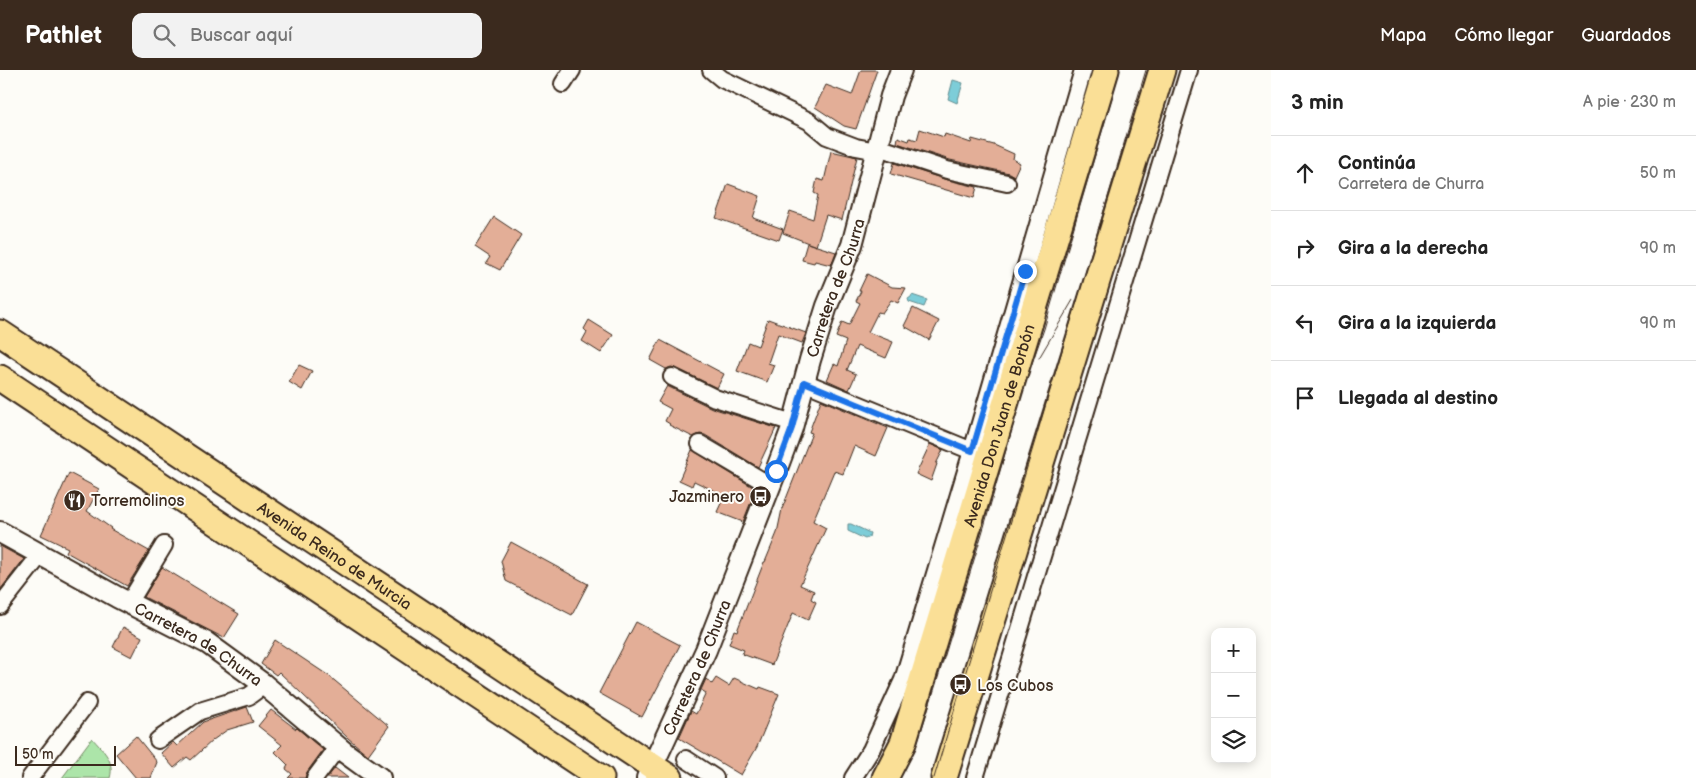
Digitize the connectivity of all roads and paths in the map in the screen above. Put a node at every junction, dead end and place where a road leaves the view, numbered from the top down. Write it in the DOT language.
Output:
graph roads {
  1 [pos="572,70"];
  2 [pos="711,70"];
  3 [pos="901,70"];
  4 [pos="1083,70"];
  5 [pos="1106,70"];
  6 [pos="1162,70"];
  7 [pos="1189,70"];
  8 [pos="563,84"];
  9 [pos="877,149"];
  10 [pos="1007,183"];
  11 [pos="0,333"];
  12 [pos="672,377"];
  13 [pos="0,378"];
  14 [pos="804,382"];
  15 [pos="793,423"];
  16 [pos="700,444"];
  17 [pos="972,451"];
  18 [pos="771,486"];
  19 [pos="0,532"];
  20 [pos="164,545"];
  21 [pos="41,554"];
  22 [pos="129,603"];
  23 [pos="0,606"];
  24 [pos="264,685"];
  25 [pos="87,703"];
  26 [pos="158,740"];
  27 [pos="338,747"];
  28 [pos="686,758"];
  29 [pos="657,774"];
  30 [pos="30,778"];
  31 [pos="315,778"];
  32 [pos="380,778"];
  33 [pos="601,778"];
  34 [pos="715,778"];
  35 [pos="853,778"];
  36 [pos="885,778"];
  37 [pos="944,778"];
  38 [pos="975,778"];
  1 -- 8 [label="street"];
  2 -- 9 [label="street"];
  3 -- 9 [label="street, Carretera de Churra"];
  4 -- 17 [label="street"];
  5 -- 36 [label="main road, Avenida Don Juan de Borbón"];
  6 -- 37 [label="main road"];
  7 -- 38 [label="street"];
  9 -- 10 [label="street"];
  9 -- 14 [label="street, Carretera de Churra"];
  11 -- 29 [label="main road, Avenida Reino de Murcia"];
  12 -- 15 [label="street"];
  13 -- 33 [label="main road"];
  14 -- 15 [label="street, Carretera de Churra"];
  14 -- 17 [label="street"];
  15 -- 18 [label="street, Carretera de Churra"];
  16 -- 18 [label="street"];
  17 -- 35 [label="street"];
  18 -- 29 [label="street, Carretera de Churra"];
  19 -- 21 [label="street, Carretera de Churra"];
  20 -- 22 [label="street"];
  21 -- 22 [label="street, Carretera de Churra"];
  21 -- 23 [label="street"];
  22 -- 24 [label="street, Carretera de Churra"];
  24 -- 26 [label="street"];
  24 -- 27 [label="street, Carretera de Churra"];
  25 -- 30 [label="street"];
  27 -- 31 [label="street"];
  27 -- 32 [label="street, Carretera de Churra"];
  28 -- 34 [label="street"];
}
